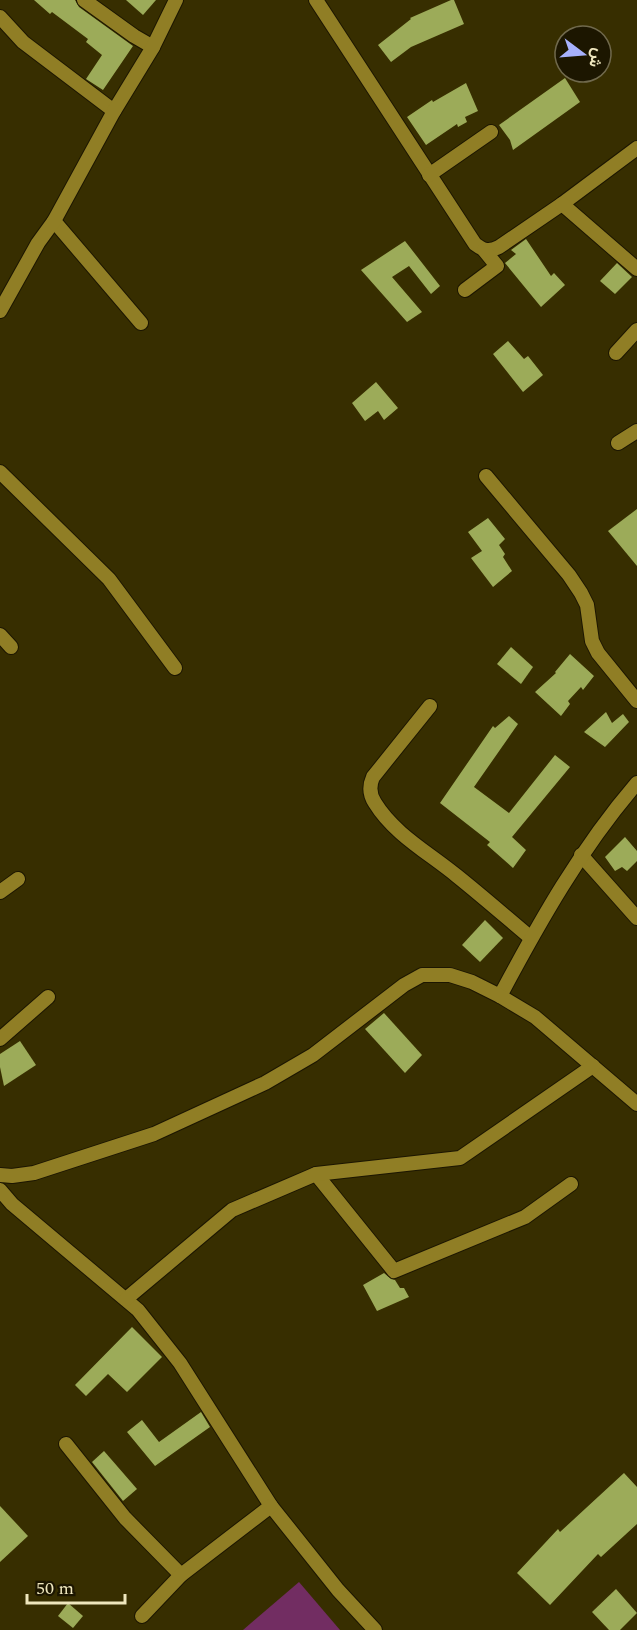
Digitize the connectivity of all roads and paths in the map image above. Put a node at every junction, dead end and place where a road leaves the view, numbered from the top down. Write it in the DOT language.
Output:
graph roads {
  1 [pos="84,0"];
  2 [pos="176,0"];
  3 [pos="316,0"];
  4 [pos="0,17"];
  5 [pos="153,47"];
  6 [pos="114,111"];
  7 [pos="491,132"];
  8 [pos="637,148"];
  9 [pos="429,175"];
  10 [pos="562,204"];
  11 [pos="54,221"];
  12 [pos="484,250"];
  13 [pos="637,269"];
  14 [pos="465,290"];
  15 [pos="0,311"];
  16 [pos="141,323"];
  17 [pos="637,330"];
  18 [pos="616,353"];
  19 [pos="637,431"];
  20 [pos="618,443"];
  21 [pos="0,472"];
  22 [pos="486,476"];
  23 [pos="0,635"];
  24 [pos="11,647"];
  25 [pos="175,668"];
  26 [pos="637,701"];
  27 [pos="430,706"];
  28 [pos="637,783"];
  29 [pos="581,855"];
  30 [pos="18,879"];
  31 [pos="0,892"];
  32 [pos="637,918"];
  33 [pos="531,938"];
  34 [pos="500,996"];
  35 [pos="48,997"];
  36 [pos="0,1039"];
  37 [pos="593,1066"];
  38 [pos="637,1104"];
  39 [pos="0,1174"];
  40 [pos="316,1174"];
  41 [pos="571,1184"];
  42 [pos="0,1190"];
  43 [pos="126,1299"];
  44 [pos="66,1444"];
  45 [pos="271,1506"];
  46 [pos="181,1575"];
  47 [pos="142,1616"];
  48 [pos="375,1630"];
  1 -- 5 [label="street"];
  2 -- 5 [label="street"];
  3 -- 9 [label="street"];
  4 -- 6 [label="street"];
  5 -- 6 [label="street"];
  6 -- 11 [label="street"];
  7 -- 9 [label="street"];
  8 -- 10 [label="street"];
  9 -- 12 [label="street"];
  10 -- 12 [label="street"];
  10 -- 13 [label="street"];
  11 -- 15 [label="street"];
  11 -- 16 [label="street"];
  12 -- 14 [label="street"];
  17 -- 18 [label="street"];
  19 -- 20 [label="street"];
  21 -- 25 [label="street"];
  22 -- 26 [label="street"];
  23 -- 24 [label="street"];
  27 -- 33 [label="street"];
  28 -- 29 [label="street"];
  29 -- 32 [label="street"];
  29 -- 33 [label="street"];
  30 -- 31 [label="street"];
  33 -- 34 [label="street"];
  34 -- 37 [label="street"];
  34 -- 39 [label="street"];
  35 -- 36 [label="street"];
  37 -- 38 [label="street"];
  37 -- 40 [label="street"];
  40 -- 41 [label="street"];
  40 -- 43 [label="street"];
  42 -- 43 [label="street"];
  43 -- 45 [label="street"];
  44 -- 46 [label="street"];
  45 -- 46 [label="street"];
  45 -- 48 [label="street"];
  46 -- 47 [label="street"];
}
